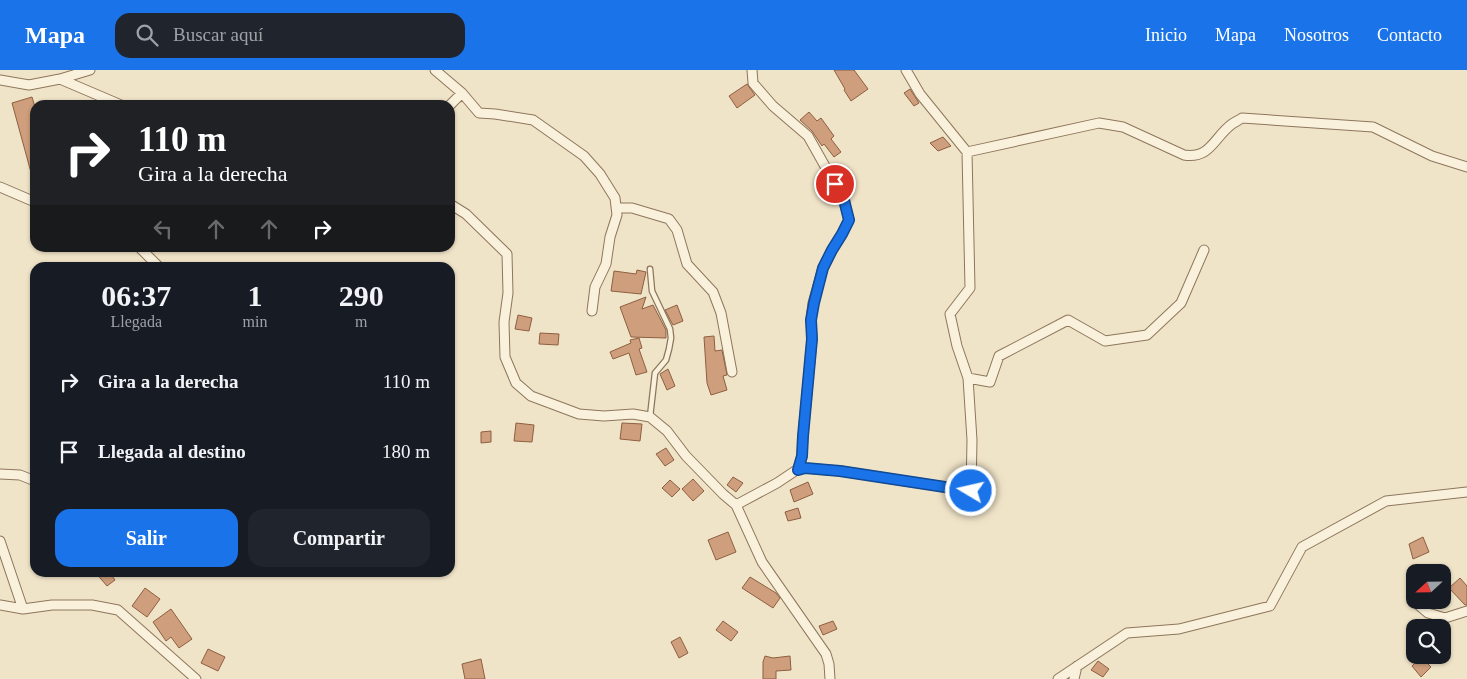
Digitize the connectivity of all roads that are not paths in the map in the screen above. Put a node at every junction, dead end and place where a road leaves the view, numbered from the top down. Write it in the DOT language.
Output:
graph roads {
  1 [pos="90,70"];
  2 [pos="435,70"];
  3 [pos="752,70"];
  4 [pos="906,70"];
  5 [pos="60,79"];
  6 [pos="0,80"];
  7 [pos="462,93"];
  8 [pos="109,100"];
  9 [pos="455,100"];
  10 [pos="967,152"];
  11 [pos="1467,167"];
  12 [pos="0,187"];
  13 [pos="30,200"];
  14 [pos="455,207"];
  15 [pos="616,208"];
  16 [pos="1204,250"];
  17 [pos="144,252"];
  18 [pos="154,262"];
  19 [pos="650,269"];
  20 [pos="592,311"];
  21 [pos="732,372"];
  22 [pos="968,378"];
  23 [pos="650,417"];
  24 [pos="798,470"];
  25 [pos="0,474"];
  26 [pos="30,479"];
  27 [pos="1467,492"];
  28 [pos="736,505"];
  29 [pos="0,541"];
  30 [pos="0,605"];
  31 [pos="23,609"];
  32 [pos="1423,609"];
  33 [pos="1467,611"];
  34 [pos="1077,666"];
  35 [pos="196,679"];
  36 [pos="830,679"];
  37 [pos="1058,679"];
  38 [pos="1074,679"];
  1 -- 5 [label="street"];
  2 -- 7 [label="street"];
  3 -- 24 [label="street"];
  4 -- 10 [label="street"];
  5 -- 6 [label="street"];
  5 -- 8 [label="street"];
  7 -- 9 [label="street"];
  7 -- 15 [label="street"];
  10 -- 11 [label="street"];
  10 -- 22 [label="street"];
  12 -- 13 [label="street"];
  14 -- 23 [label="street"];
  15 -- 20 [label="street"];
  15 -- 21 [label="street"];
  16 -- 22 [label="street"];
  17 -- 18 [label="street"];
  19 -- 23 [label="lane"];
  22 -- 24 [label="street"];
  23 -- 28 [label="street"];
  24 -- 28 [label="street"];
  25 -- 26 [label="street"];
  27 -- 34 [label="street"];
  28 -- 36 [label="street"];
  29 -- 31 [label="street"];
  30 -- 31 [label="street"];
  31 -- 35 [label="street"];
  32 -- 33 [label="street"];
  34 -- 37 [label="street"];
  34 -- 38 [label="street"];
}
